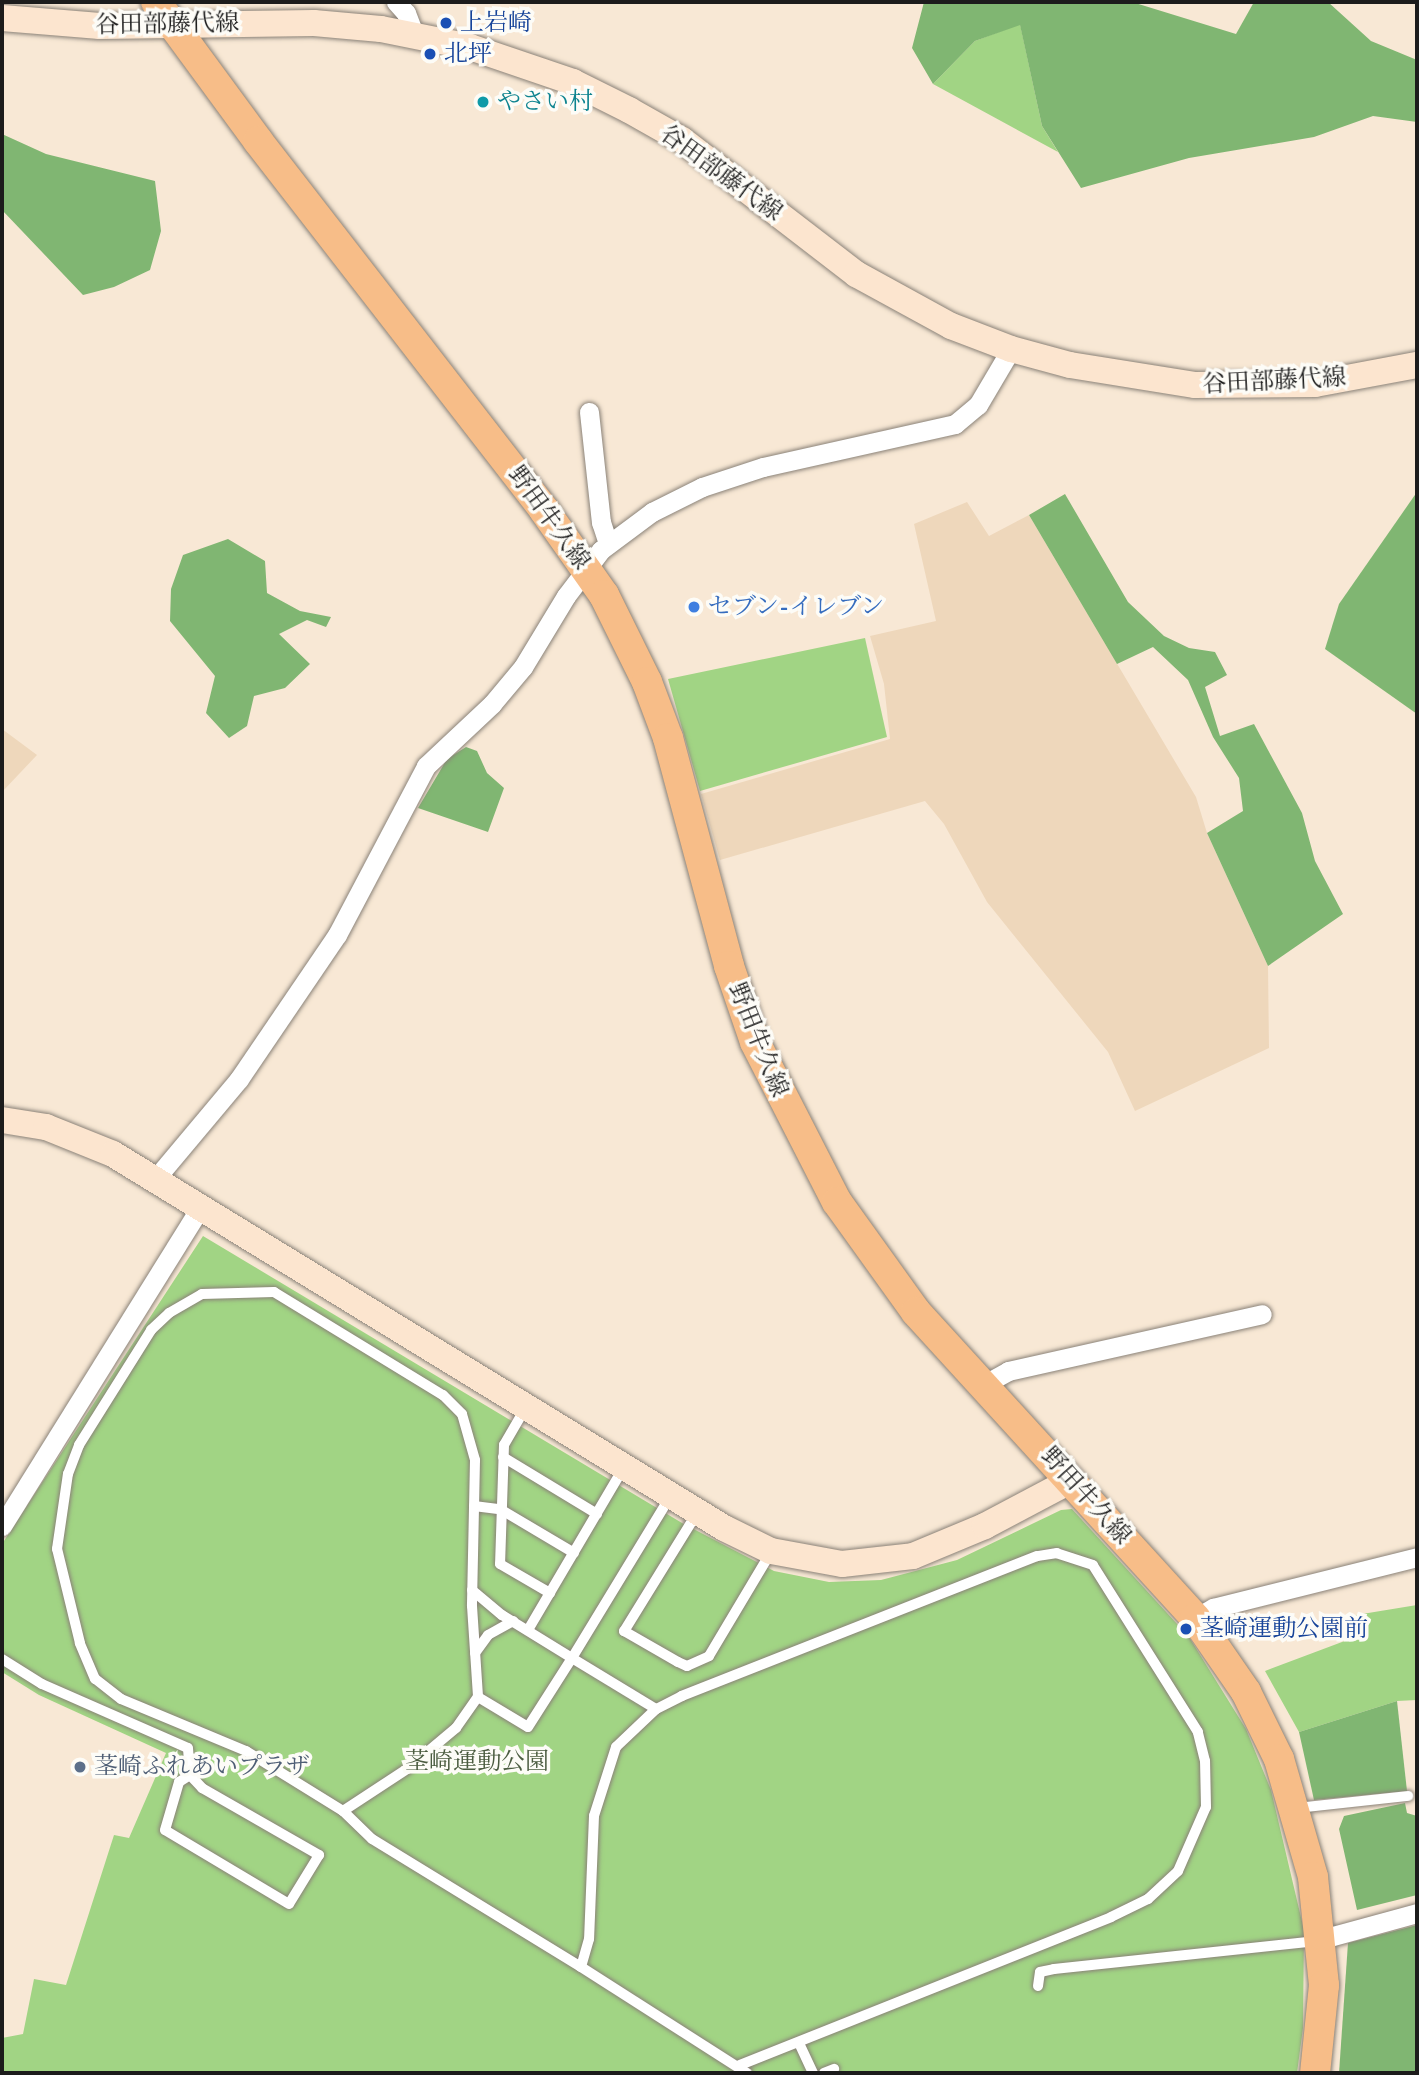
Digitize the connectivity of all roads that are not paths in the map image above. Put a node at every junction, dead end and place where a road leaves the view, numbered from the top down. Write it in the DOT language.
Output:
graph roads {
  1 [pos="396,2"];
  2 [pos="164,13"];
  3 [pos="2,18"];
  4 [pos="415,34"];
  5 [pos="1011,349"];
  6 [pos="1417,365"];
  7 [pos="589,412"];
  8 [pos="608,544"];
  9 [pos="586,566"];
  10 [pos="2,1120"];
  11 [pos="156,1178"];
  12 [pos="201,1206"];
  13 [pos="1262,1314"];
  14 [pos="983,1385"];
  15 [pos="526,1406"];
  16 [pos="503,1457"];
  17 [pos="625,1467"];
  18 [pos="1072,1480"];
  19 [pos="671,1495"];
  20 [pos="474,1506"];
  21 [pos="500,1509"];
  22 [pos="698,1512"];
  23 [pos="597,1514"];
  24 [pos="2,1526"];
  25 [pos="772,1551"];
  26 [pos="574,1553"];
  27 [pos="1417,1557"];
  28 [pos="472,1590"];
  29 [pos="550,1593"];
  30 [pos="1195,1618"];
  31 [pos="513,1621"];
  32 [pos="528,1630"];
  33 [pos="475,1653"];
  34 [pos="572,1658"];
  35 [pos="2,1659"];
  36 [pos="478,1697"];
  37 [pos="656,1709"];
  38 [pos="190,1775"];
  39 [pos="1408,1796"];
  40 [pos="1296,1808"];
  41 [pos="344,1811"];
  42 [pos="1417,1913"];
  43 [pos="1322,1939"];
  44 [pos="581,1967"];
  45 [pos="1038,1986"];
  46 [pos="799,2043"];
  47 [pos="744,2069"];
  48 [pos="813,2073"];
  49 [pos="1315,2073"];
  1 -- 4 [label="street"];
  2 -- 3 [label="main road, 谷田部藤代線"];
  2 -- 4 [label="main road, 谷田部藤代線"];
  2 -- 9 [label="main road, 野田牛久線"];
  4 -- 5 [label="main road, 谷田部藤代線"];
  5 -- 6 [label="main road, 谷田部藤代線"];
  5 -- 8 [label="street"];
  7 -- 8 [label="street"];
  8 -- 9 [label="street"];
  9 -- 11 [label="street"];
  9 -- 14 [label="main road, 野田牛久線"];
  10 -- 11 [label="main road"];
  11 -- 12 [label="main road"];
  12 -- 15 [label="main road"];
  12 -- 24 [label="street"];
  13 -- 14 [label="street"];
  14 -- 18 [label="main road, 野田牛久線"];
  15 -- 16 [label="lane"];
  15 -- 17 [label="main road"];
  16 -- 21 [label="lane"];
  16 -- 23 [label="lane"];
  17 -- 19 [label="main road"];
  17 -- 23 [label="lane"];
  18 -- 25 [label="main road"];
  18 -- 30 [label="main road, 野田牛久線"];
  19 -- 22 [label="main road"];
  19 -- 34 [label="lane"];
  20 -- 21 [label="lane"];
  20 -- 28 [label="lane"];
  20 -- 41 [label="lane"];
  21 -- 26 [label="lane"];
  21 -- 29 [label="lane"];
  22 -- 25 [label="main road"];
  22 -- 25 [label="lane"];
  23 -- 26 [label="lane"];
  26 -- 29 [label="lane"];
  27 -- 30 [label="street"];
  28 -- 31 [label="lane"];
  28 -- 33 [label="lane"];
  29 -- 32 [label="lane"];
  30 -- 40 [label="main road, 野田牛久線"];
  31 -- 32 [label="lane"];
  31 -- 33 [label="lane"];
  32 -- 34 [label="lane"];
  33 -- 36 [label="lane"];
  34 -- 36 [label="lane"];
  34 -- 37 [label="lane"];
  35 -- 38 [label="lane"];
  36 -- 41 [label="lane"];
  37 -- 44 [label="lane"];
  37 -- 46 [label="lane"];
  38 -- 38 [label="lane"];
  39 -- 40 [label="lane"];
  40 -- 43 [label="main road, 野田牛久線"];
  41 -- 44 [label="lane"];
  42 -- 43 [label="street"];
  43 -- 45 [label="lane"];
  43 -- 49 [label="main road, 野田牛久線"];
  44 -- 47 [label="lane"];
  46 -- 47 [label="lane"];
  46 -- 48 [label="lane"];
}
